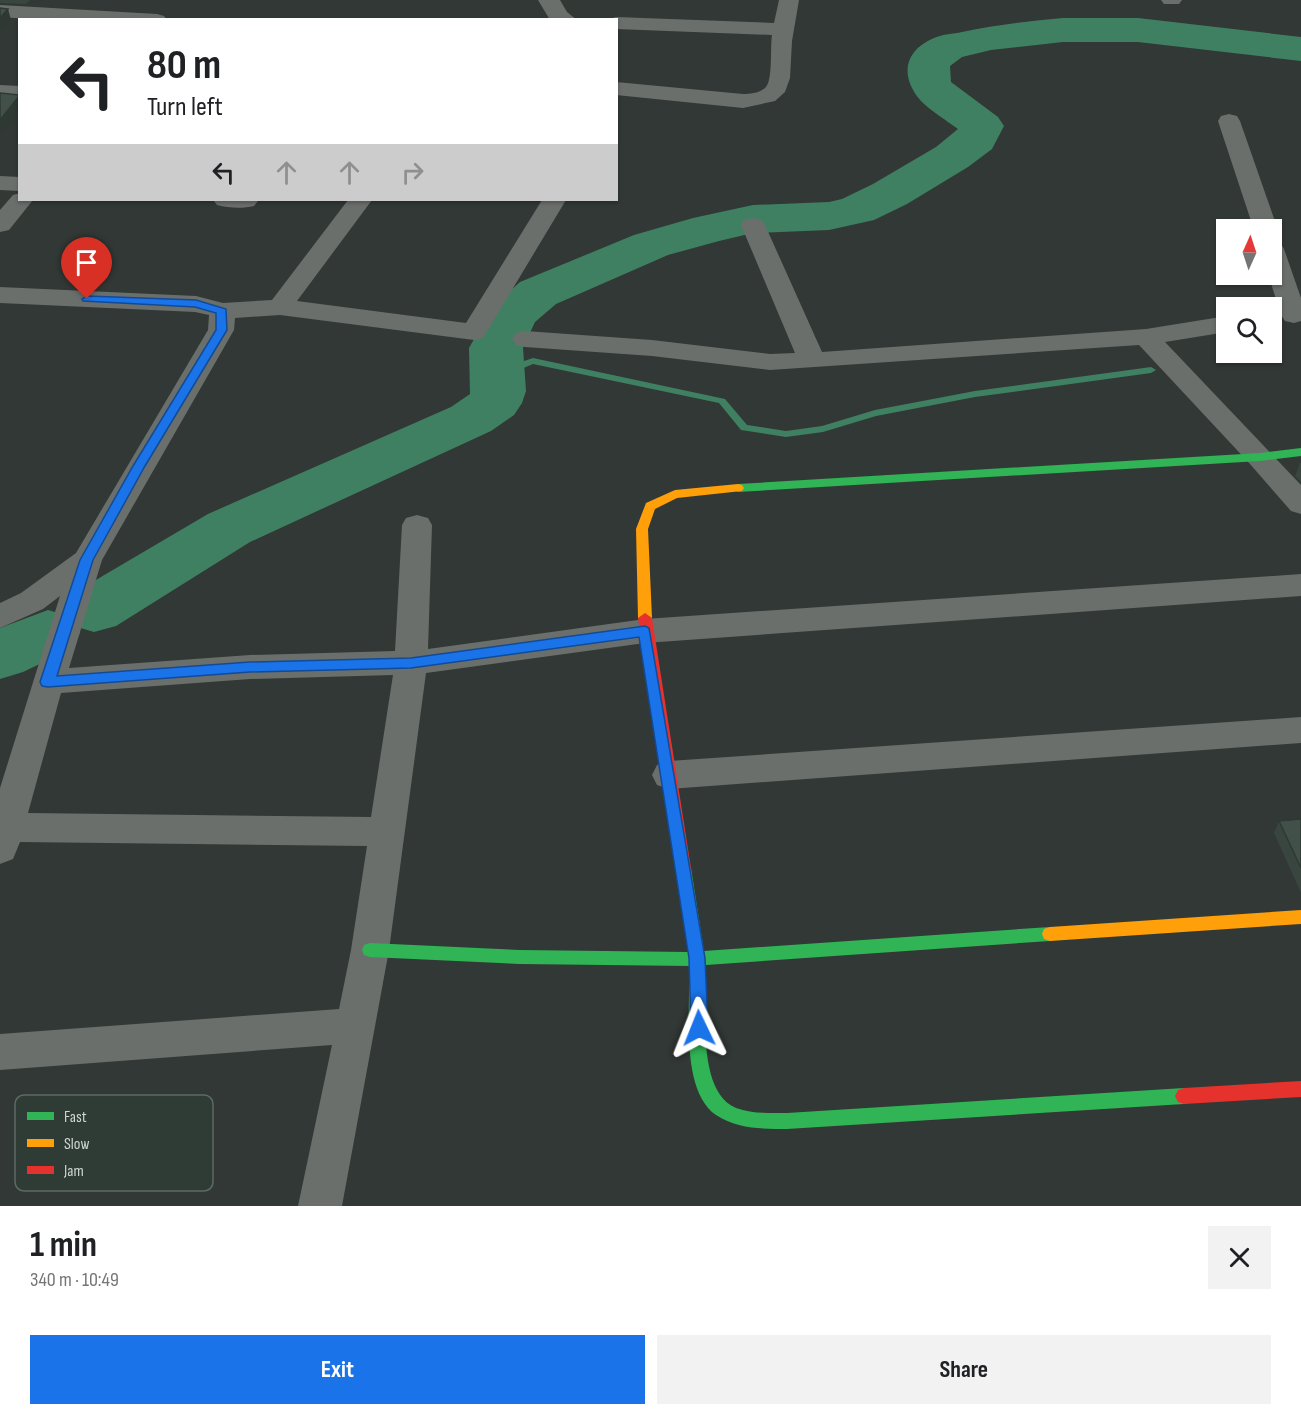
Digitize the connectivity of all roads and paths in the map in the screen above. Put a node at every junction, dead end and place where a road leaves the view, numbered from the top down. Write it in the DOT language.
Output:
graph roads {
  1 [pos="548,0"];
  2 [pos="789,0"];
  3 [pos="0,11"];
  4 [pos="157,16"];
  5 [pos="562,18"];
  6 [pos="618,23"];
  7 [pos="784,29"];
  8 [pos="618,88"];
  9 [pos="0,91"];
  10 [pos="18,93"];
  11 [pos="1229,121"];
  12 [pos="0,183"];
  13 [pos="18,184"];
  14 [pos="20,201"];
  15 [pos="359,201"];
  16 [pos="553,201"];
  17 [pos="1262,219"];
  18 [pos="0,225"];
  19 [pos="753,225"];
  20 [pos="1281,285"];
  21 [pos="0,295"];
  22 [pos="280,307"];
  23 [pos="222,311"];
  24 [pos="1289,315"];
  25 [pos="1216,326"];
  26 [pos="1146,337"];
  27 [pos="525,339"];
  28 [pos="812,361"];
  29 [pos="1301,452"];
  30 [pos="1260,457"];
  31 [pos="1301,504"];
  32 [pos="417,525"];
  33 [pos="87,560"];
  34 [pos="1301,585"];
  35 [pos="0,617"];
  36 [pos="645,631"];
  37 [pos="411,663"];
  38 [pos="48,682"];
  39 [pos="1301,730"];
  40 [pos="669,775"];
  41 [pos="385,832"];
  42 [pos="2,834"];
  43 [pos="1301,916"];
  44 [pos="370,950"];
  45 [pos="697,958"];
  46 [pos="356,1024"];
  47 [pos="0,1052"];
  48 [pos="1301,1089"];
  49 [pos="320,1206"];
  1 -- 5 [label="street"];
  2 -- 7 [label="street"];
  3 -- 4 [label="street"];
  6 -- 7 [label="street"];
  7 -- 8 [label="street"];
  9 -- 10 [label="street"];
  11 -- 17 [label="street"];
  12 -- 13 [label="street"];
  14 -- 18 [label="street"];
  15 -- 22 [label="street"];
  16 -- 22 [label="street"];
  19 -- 28 [label="street"];
  20 -- 24 [label="street"];
  21 -- 23 [label="street"];
  22 -- 23 [label="street"];
  23 -- 33 [label="street"];
  25 -- 26 [label="street"];
  26 -- 28 [label="street"];
  26 -- 30 [label="street"];
  27 -- 28 [label="street"];
  29 -- 30 [label="street"];
  30 -- 31 [label="street"];
  30 -- 36 [label="street"];
  32 -- 37 [label="street"];
  33 -- 35 [label="street"];
  33 -- 38 [label="street"];
  34 -- 36 [label="street"];
  36 -- 37 [label="street"];
  36 -- 40 [label="street"];
  37 -- 38 [label="street"];
  37 -- 41 [label="street"];
  38 -- 42 [label="street"];
  39 -- 40 [label="street"];
  40 -- 45 [label="street"];
  41 -- 42 [label="street"];
  41 -- 44 [label="street"];
  43 -- 45 [label="street"];
  44 -- 45 [label="street"];
  44 -- 46 [label="street"];
  45 -- 48 [label="street"];
  46 -- 47 [label="street"];
  46 -- 49 [label="street"];
}
